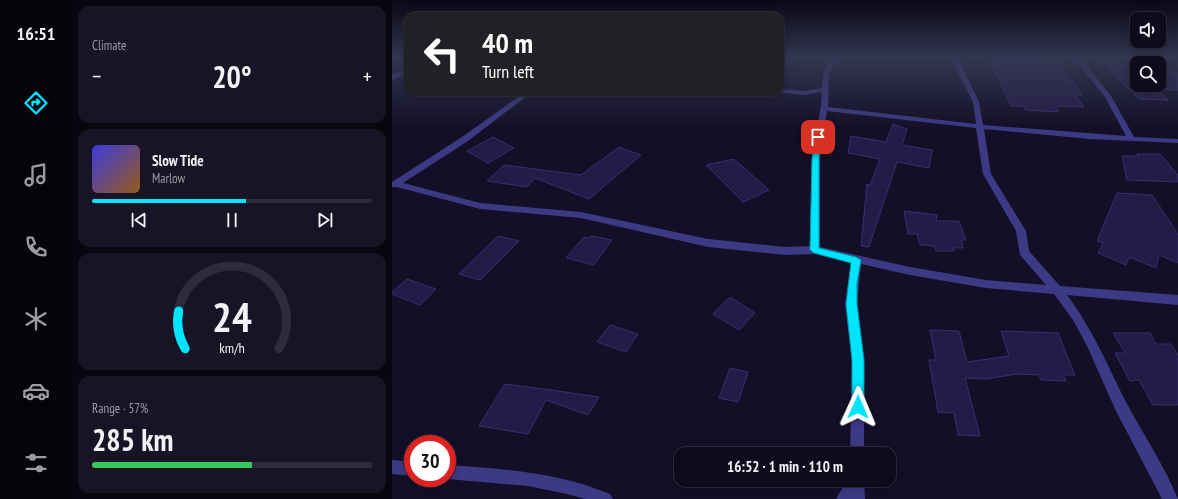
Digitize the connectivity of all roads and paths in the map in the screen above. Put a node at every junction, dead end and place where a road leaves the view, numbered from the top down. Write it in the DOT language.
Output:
graph roads {
  1 [pos="826,81"];
  2 [pos="966,81"];
  3 [pos="1096,81"];
  4 [pos="826,89"];
  5 [pos="784,91"];
  6 [pos="804,93"];
  7 [pos="524,96"];
  8 [pos="825,107"];
  9 [pos="981,128"];
  10 [pos="1131,139"];
  11 [pos="1178,141"];
  12 [pos="394,185"];
  13 [pos="814,250"];
  14 [pos="856,260"];
  15 [pos="1058,290"];
  16 [pos="1178,300"];
  17 [pos="857,447"];
  18 [pos="392,467"];
  19 [pos="404,468"];
  20 [pos="456,473"];
  21 [pos="852,487"];
  22 [pos="857,487"];
  23 [pos="588,496"];
  24 [pos="605,499"];
  25 [pos="844,499"];
  26 [pos="858,499"];
  27 [pos="1170,499"];
  1 -- 4 [label="street"];
  2 -- 9 [label="street"];
  3 -- 10 [label="street"];
  4 -- 6 [label="street"];
  4 -- 8 [label="street"];
  5 -- 6 [label="street"];
  6 -- 8 [label="street"];
  7 -- 12 [label="street"];
  8 -- 9 [label="street"];
  8 -- 13 [label="street"];
  9 -- 10 [label="street"];
  9 -- 15 [label="street"];
  10 -- 11 [label="street"];
  12 -- 13 [label="street"];
  13 -- 14 [label="street"];
  14 -- 15 [label="street"];
  14 -- 17 [label="street"];
  15 -- 16 [label="street"];
  15 -- 27 [label="street"];
  18 -- 19 [label="street"];
  20 -- 23 [label="street"];
  21 -- 25 [label="street"];
  22 -- 26 [label="street"];
  23 -- 24 [label="street"];
}
